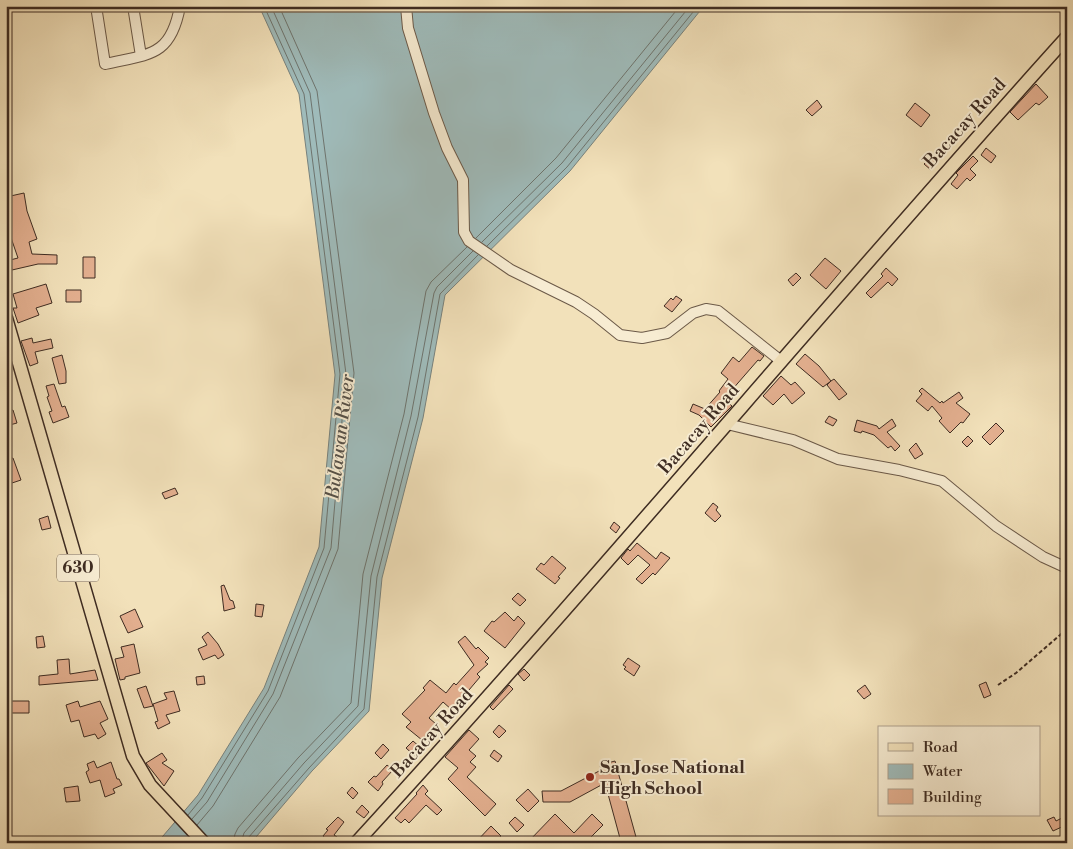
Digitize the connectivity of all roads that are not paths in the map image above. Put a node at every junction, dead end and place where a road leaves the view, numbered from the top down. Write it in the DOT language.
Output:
graph roads {
  1 [pos="96,6"];
  2 [pos="133,6"];
  3 [pos="180,6"];
  4 [pos="406,6"];
  5 [pos="1067,37"];
  6 [pos="141,56"];
  7 [pos="6,318"];
  8 [pos="781,362"];
  9 [pos="727,424"];
  10 [pos="1067,568"];
  11 [pos="204,843"];
  12 [pos="356,843"];
  1 -- 6 [label="street"];
  2 -- 6 [label="street"];
  3 -- 6 [label="street"];
  4 -- 8 [label="street"];
  5 -- 8 [label="main road, Bacacay Road"];
  7 -- 11 [label="main road, 630"];
  8 -- 9 [label="main road, Bacacay Road"];
  9 -- 10 [label="street"];
  9 -- 12 [label="main road, Bacacay Road"];
}
